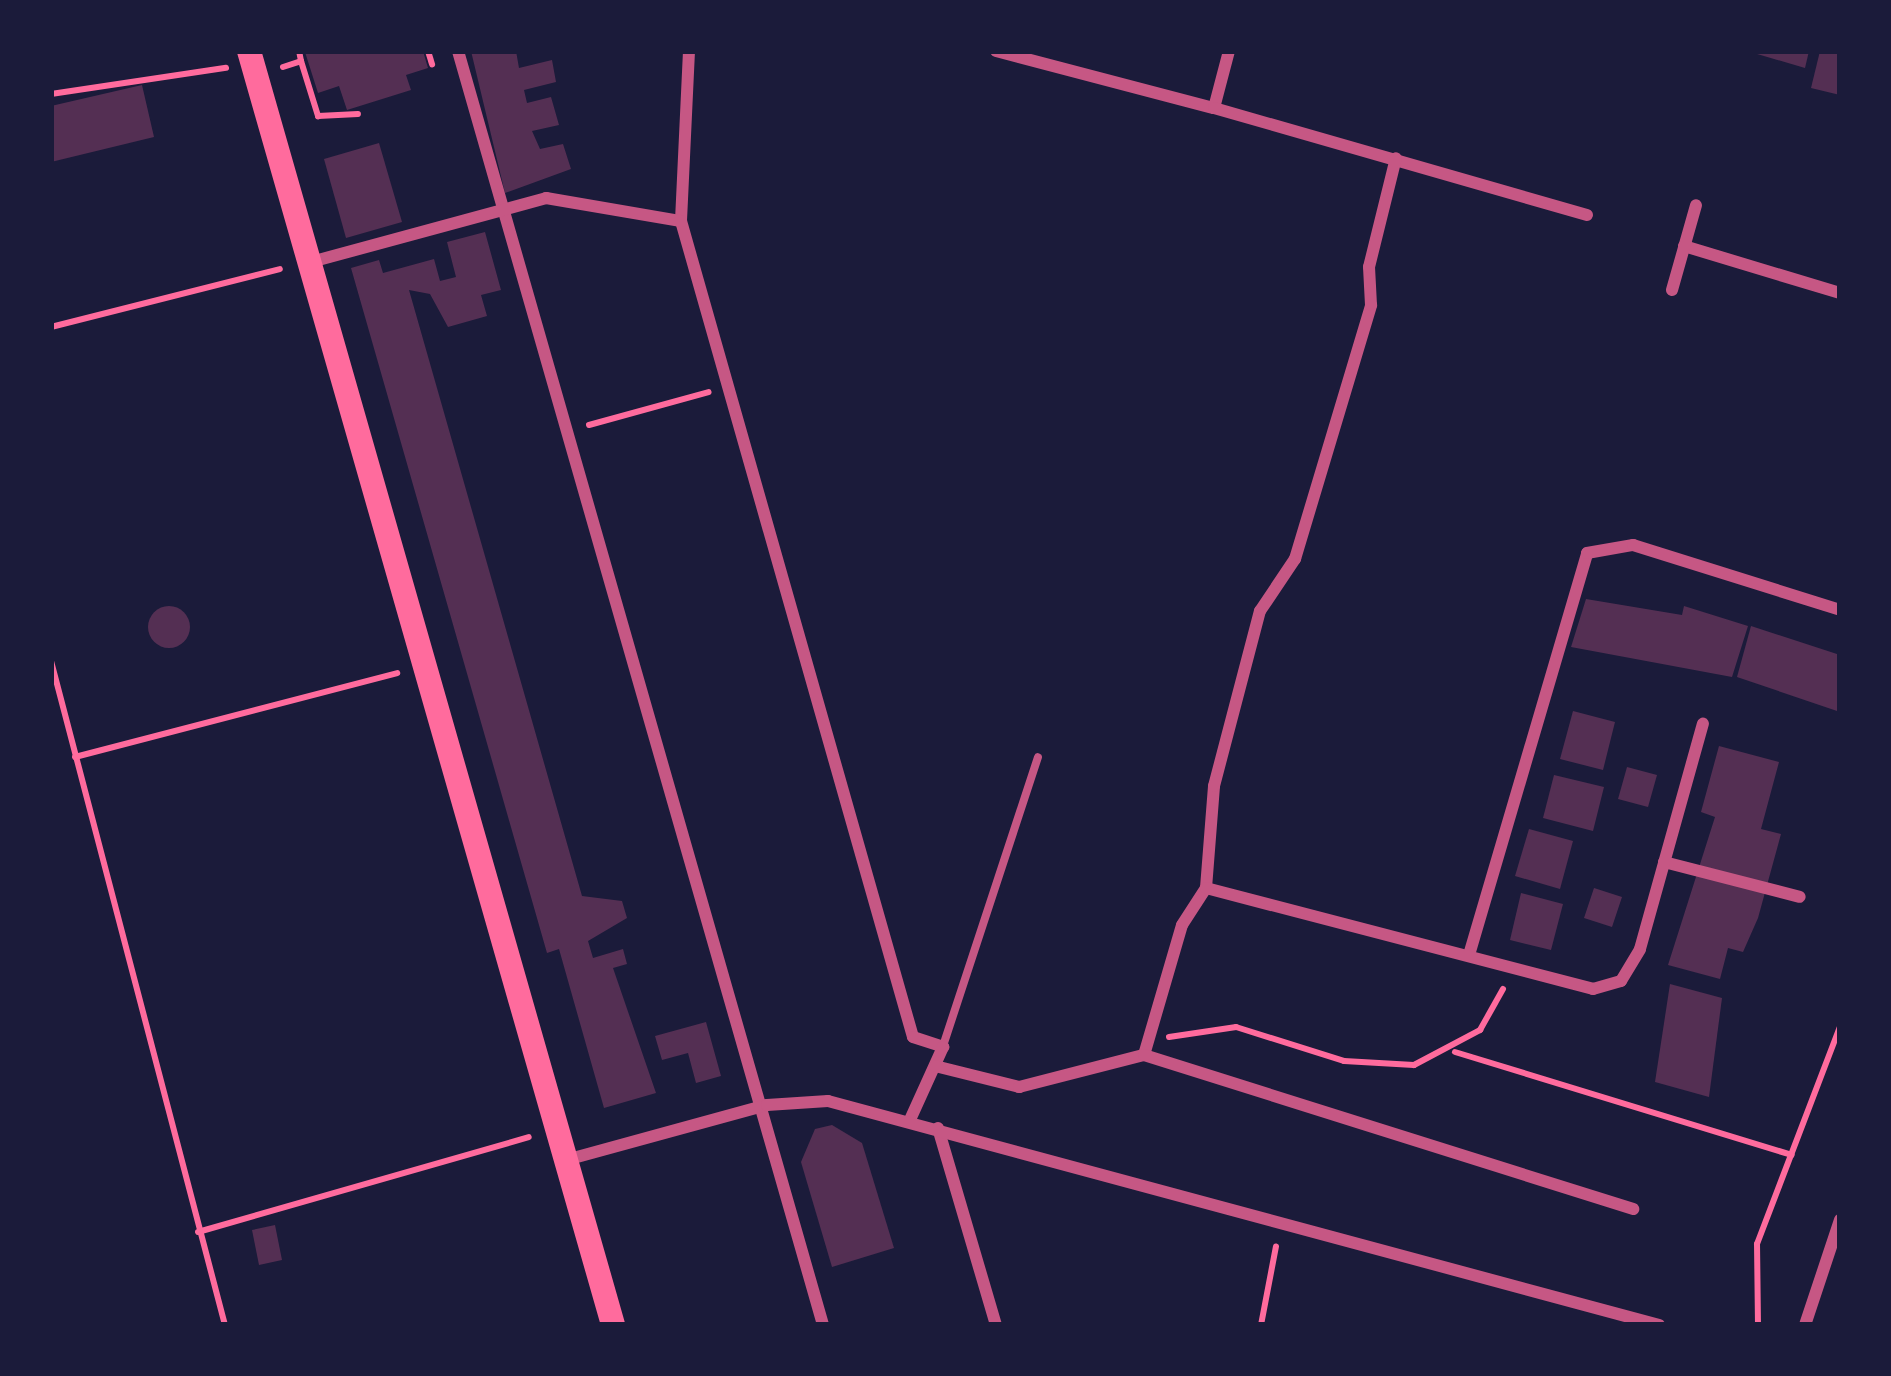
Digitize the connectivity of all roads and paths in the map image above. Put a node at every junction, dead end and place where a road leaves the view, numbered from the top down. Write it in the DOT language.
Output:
graph roads {
  1 [pos="428,51"];
  2 [pos="458,51"];
  3 [pos="689,51"];
  4 [pos="996,51"];
  5 [pos="1229,51"];
  6 [pos="251,58"];
  7 [pos="301,62"];
  8 [pos="431,64"];
  9 [pos="51,94"];
  10 [pos="1214,108"];
  11 [pos="358,114"];
  12 [pos="1396,158"];
  13 [pos="1696,205"];
  14 [pos="500,211"];
  15 [pos="1586,215"];
  16 [pos="681,221"];
  17 [pos="1684,246"];
  18 [pos="311,262"];
  19 [pos="1672,290"];
  20 [pos="1840,293"];
  21 [pos="51,327"];
  22 [pos="734,385"];
  23 [pos="562,433"];
  24 [pos="1840,610"];
  25 [pos="51,661"];
  26 [pos="427,666"];
  27 [pos="1703,724"];
  28 [pos="75,757"];
  29 [pos="1038,757"];
  30 [pos="1664,862"];
  31 [pos="1206,888"];
  32 [pos="1800,897"];
  33 [pos="1469,955"];
  34 [pos="1508,968"];
  35 [pos="1840,1027"];
  36 [pos="943,1047"];
  37 [pos="1455,1052"];
  38 [pos="1144,1055"];
  39 [pos="935,1066"];
  40 [pos="767,1106"];
  41 [pos="909,1122"];
  42 [pos="558,1128"];
  43 [pos="938,1129"];
  44 [pos="1792,1155"];
  45 [pos="566,1160"];
  46 [pos="1633,1209"];
  47 [pos="1840,1220"];
  48 [pos="198,1232"];
  49 [pos="1272,1268"];
  50 [pos="225,1325"];
  51 [pos="613,1325"];
  52 [pos="823,1325"];
  53 [pos="996,1325"];
  54 [pos="1261,1325"];
  55 [pos="1659,1325"];
  56 [pos="1758,1325"];
  57 [pos="1805,1325"];
  1 -- 8 [label="path"];
  2 -- 14 [label="street"];
  3 -- 16 [label="street"];
  4 -- 10 [label="street"];
  5 -- 10 [label="street"];
  6 -- 9 [label="path"];
  6 -- 18 [label="main road"];
  7 -- 11 [label="path"];
  10 -- 12 [label="street"];
  12 -- 15 [label="street"];
  12 -- 31 [label="street"];
  13 -- 17 [label="street"];
  14 -- 16 [label="street"];
  14 -- 18 [label="street"];
  14 -- 23 [label="street"];
  16 -- 22 [label="street"];
  17 -- 19 [label="street"];
  17 -- 20 [label="street"];
  18 -- 21 [label="path"];
  18 -- 26 [label="main road"];
  22 -- 23 [label="path"];
  22 -- 36 [label="street"];
  23 -- 40 [label="street"];
  24 -- 33 [label="street"];
  25 -- 28 [label="path"];
  26 -- 28 [label="path"];
  26 -- 42 [label="main road"];
  27 -- 30 [label="street"];
  28 -- 48 [label="path"];
  29 -- 36 [label="lane"];
  30 -- 32 [label="street"];
  30 -- 34 [label="street"];
  31 -- 33 [label="street"];
  31 -- 38 [label="street"];
  33 -- 34 [label="street"];
  34 -- 37 [label="path"];
  35 -- 44 [label="path"];
  36 -- 39 [label="street"];
  37 -- 38 [label="path"];
  37 -- 44 [label="path"];
  38 -- 39 [label="street"];
  38 -- 46 [label="street"];
  39 -- 41 [label="street"];
  40 -- 41 [label="street"];
  40 -- 45 [label="street"];
  40 -- 52 [label="street"];
  41 -- 43 [label="street"];
  42 -- 45 [label="main road"];
  42 -- 48 [label="path"];
  43 -- 53 [label="street"];
  43 -- 55 [label="street"];
  44 -- 56 [label="path"];
  45 -- 51 [label="main road"];
  47 -- 57 [label="street"];
  48 -- 50 [label="path"];
  49 -- 54 [label="path"];
}
